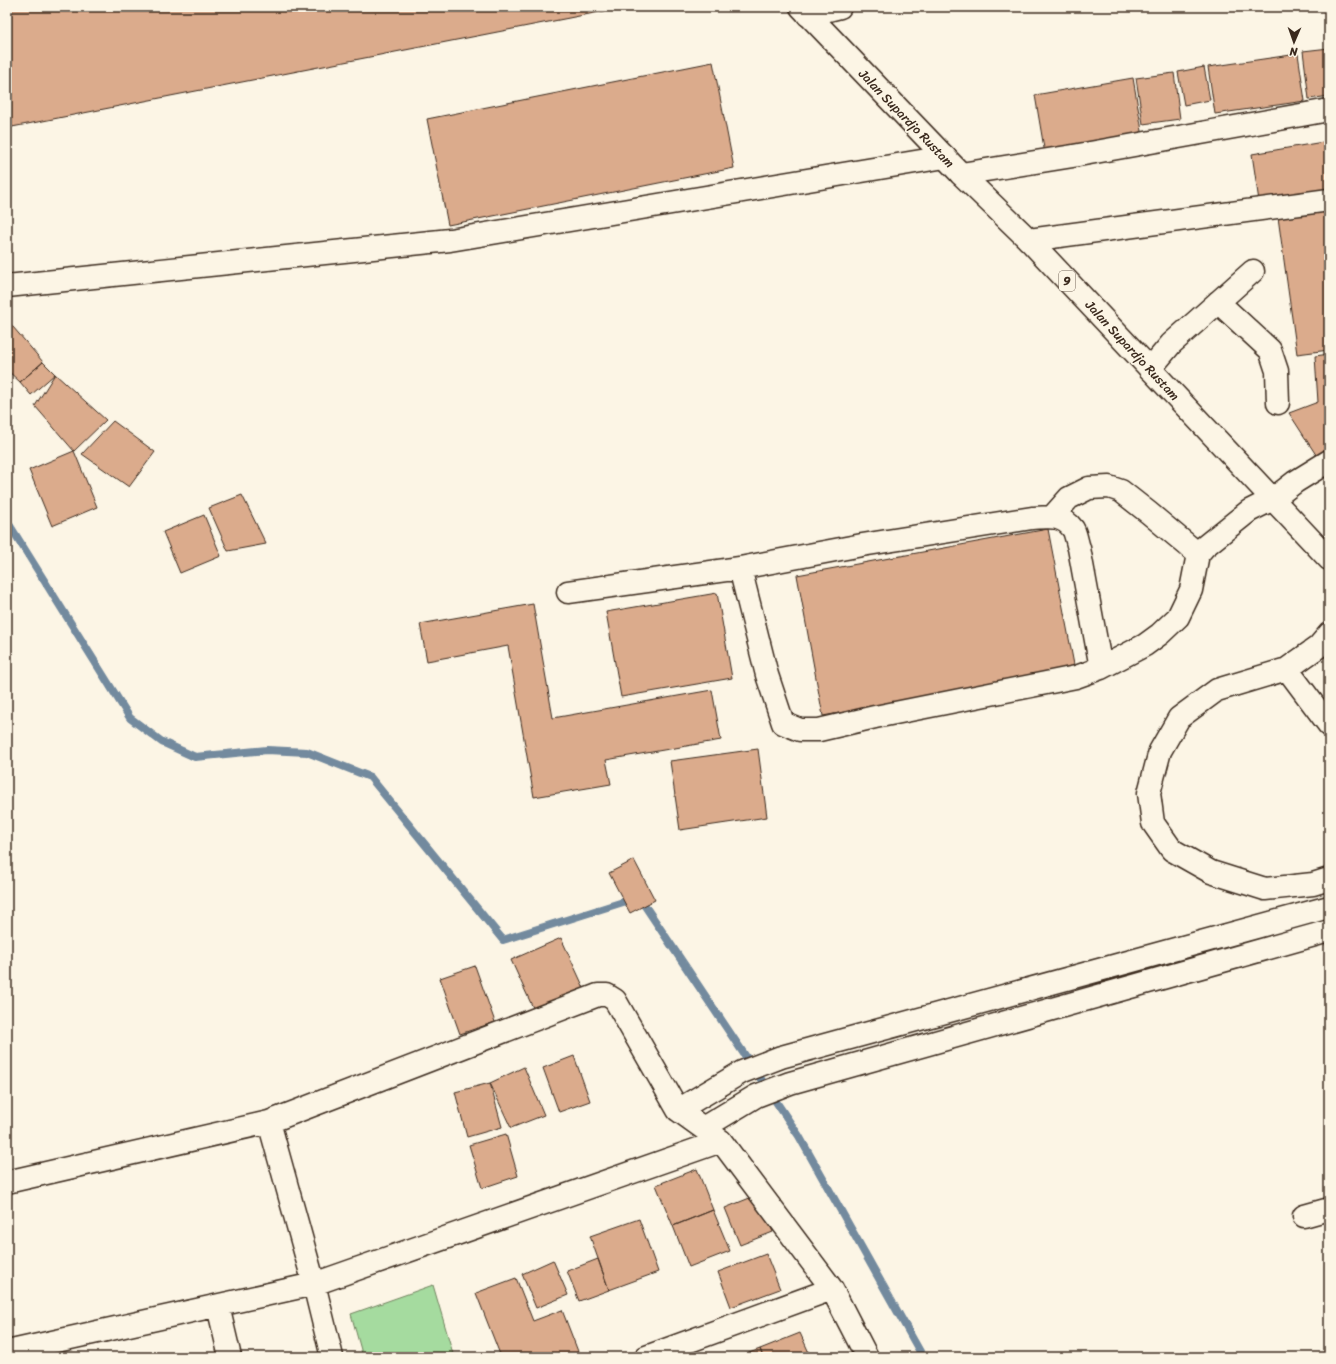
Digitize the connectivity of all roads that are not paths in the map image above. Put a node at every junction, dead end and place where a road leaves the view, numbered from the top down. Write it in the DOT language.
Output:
graph roads {
  1 [pos="840,7"];
  2 [pos="805,11"];
  3 [pos="1329,110"];
  4 [pos="945,158"];
  5 [pos="961,174"];
  6 [pos="1329,200"];
  7 [pos="1029,240"];
  8 [pos="1252,271"];
  9 [pos="7,286"];
  10 [pos="1218,302"];
  11 [pos="1150,369"];
  12 [pos="1278,403"];
  13 [pos="1329,461"];
  14 [pos="1273,499"];
  15 [pos="1053,516"];
  16 [pos="1198,554"];
  17 [pos="1329,559"];
  18 [pos="740,568"];
  19 [pos="568,592"];
  20 [pos="1329,634"];
  21 [pos="1101,668"];
  22 [pos="1287,669"];
  23 [pos="1329,725"];
  24 [pos="1329,879"];
  25 [pos="1329,907"];
  26 [pos="1329,931"];
  27 [pos="678,1110"];
  28 [pos="269,1122"];
  29 [pos="703,1128"];
  30 [pos="721,1141"];
  31 [pos="7,1182"];
  32 [pos="1329,1209"];
  33 [pos="1304,1216"];
  34 [pos="314,1284"];
  35 [pos="832,1289"];
  36 [pos="218,1306"];
  37 [pos="7,1352"];
  38 [pos="230,1357"];
  39 [pos="332,1357"];
  40 [pos="646,1357"];
  41 [pos="867,1357"];
  1 -- 2 [label="main road"];
  2 -- 4 [label="main road, Jalan Supardjo Rustam / 9"];
  3 -- 5 [label="main road"];
  4 -- 5 [label="main road, Jalan Supardjo Rustam / 9"];
  4 -- 9 [label="main road"];
  5 -- 7 [label="main road, Jalan Supardjo Rustam / 9"];
  6 -- 7 [label="main road"];
  7 -- 11 [label="main road, Jalan Supardjo Rustam / 9"];
  8 -- 10 [label="main road"];
  10 -- 11 [label="main road"];
  10 -- 12 [label="main road"];
  11 -- 14 [label="main road, Jalan Supardjo Rustam / 9"];
  13 -- 14 [label="main road"];
  14 -- 16 [label="main road"];
  14 -- 17 [label="main road, Jalan Supardjo Rustam / 9"];
  15 -- 16 [label="main road"];
  15 -- 18 [label="main road"];
  15 -- 21 [label="main road"];
  16 -- 21 [label="main road"];
  18 -- 19 [label="main road"];
  18 -- 21 [label="main road"];
  20 -- 22 [label="main road"];
  22 -- 23 [label="main road"];
  22 -- 24 [label="main road"];
  25 -- 27 [label="main road"];
  26 -- 29 [label="main road"];
  27 -- 28 [label="main road"];
  27 -- 29 [label="main road"];
  28 -- 31 [label="main road"];
  28 -- 34 [label="main road"];
  29 -- 30 [label="main road"];
  30 -- 34 [label="main road"];
  30 -- 35 [label="main road"];
  32 -- 33 [label="main road"];
  34 -- 36 [label="main road"];
  34 -- 39 [label="main road"];
  35 -- 40 [label="main road"];
  35 -- 41 [label="main road"];
  36 -- 37 [label="main road"];
  36 -- 38 [label="main road"];
}
